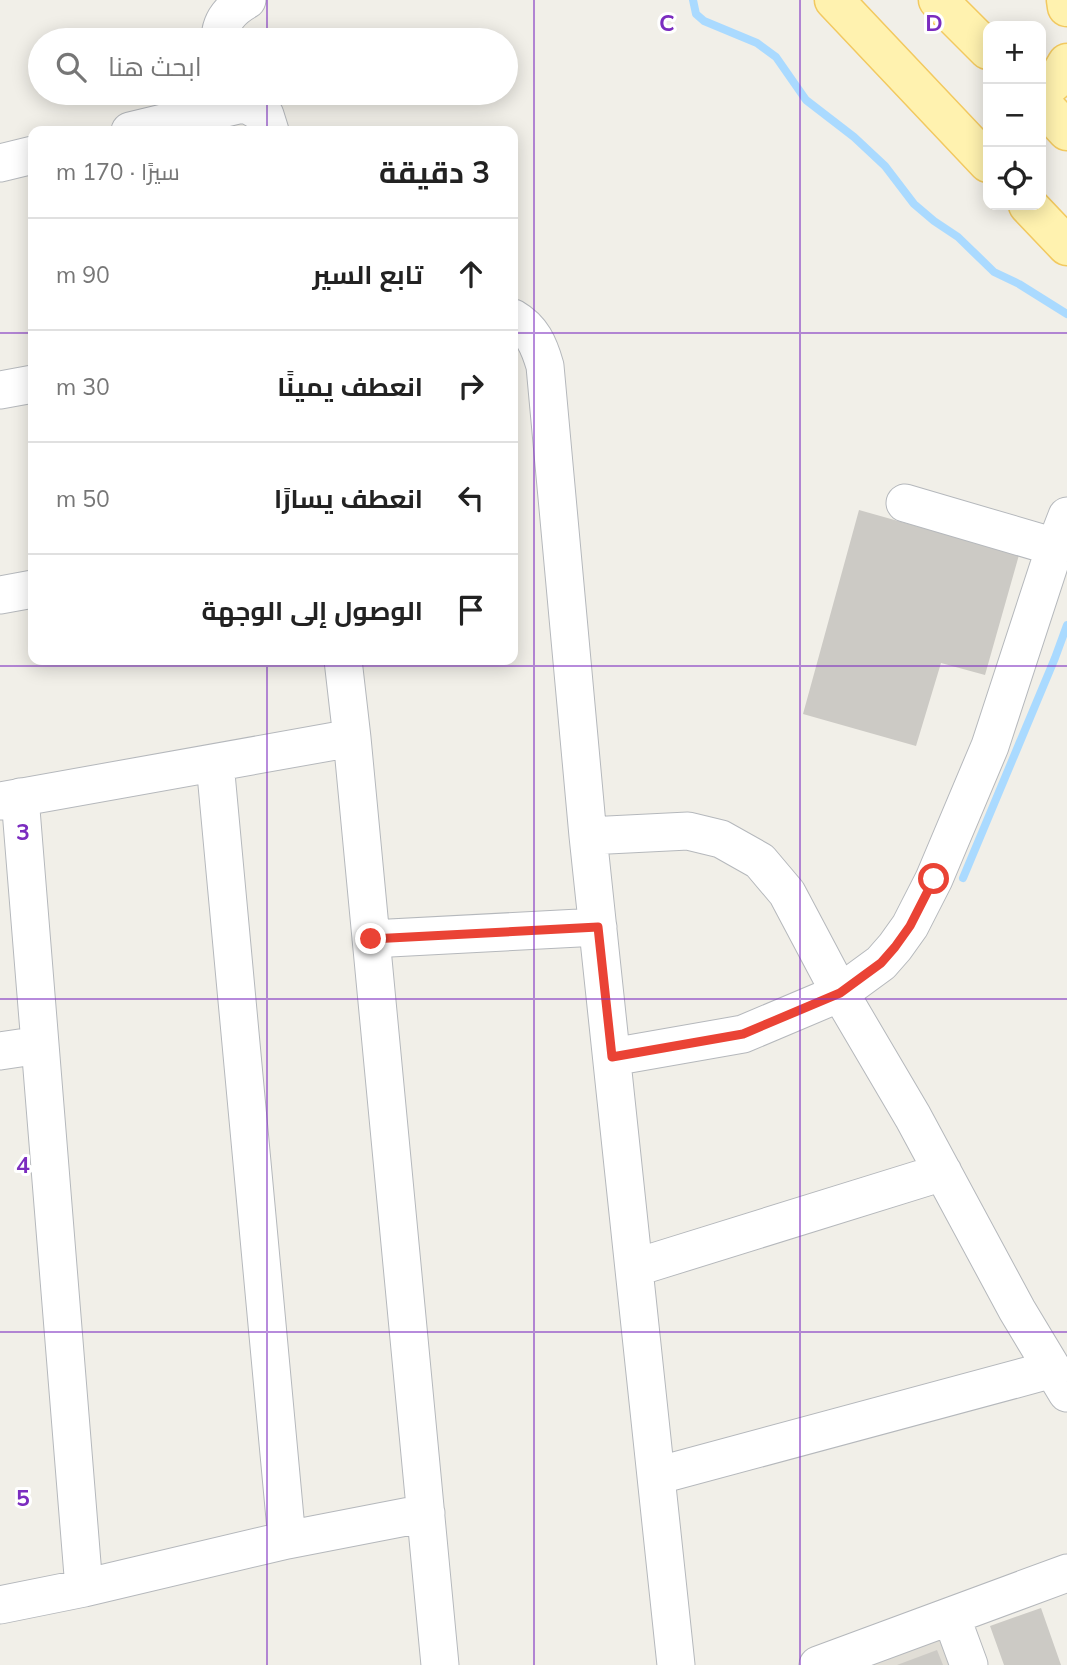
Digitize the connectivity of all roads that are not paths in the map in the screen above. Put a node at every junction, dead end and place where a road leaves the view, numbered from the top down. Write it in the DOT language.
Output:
graph roads {
  1 [pos="247,0"];
  2 [pos="834,0"];
  3 [pos="938,0"];
  4 [pos="1066,0"];
  5 [pos="1067,7"];
  6 [pos="221,28"];
  7 [pos="983,45"];
  8 [pos="1067,63"];
  9 [pos="1046,88"];
  10 [pos="216,105"];
  11 [pos="248,105"];
  12 [pos="1046,108"];
  13 [pos="147,126"];
  14 [pos="268,126"];
  15 [pos="1067,131"];
  16 [pos="28,156"];
  17 [pos="983,158"];
  18 [pos="0,163"];
  19 [pos="1033,210"];
  20 [pos="1067,246"];
  21 [pos="518,321"];
  22 [pos="28,385"];
  23 [pos="0,390"];
  24 [pos="905,503"];
  25 [pos="1061,531"];
  26 [pos="28,590"];
  27 [pos="0,595"];
  28 [pos="343,665"];
  29 [pos="352,738"];
  30 [pos="215,763"];
  31 [pos="10,799"];
  32 [pos="588,836"];
  33 [pos="598,927"];
  34 [pos="371,939"];
  35 [pos="840,993"];
  36 [pos="40,1045"];
  37 [pos="0,1051"];
  38 [pos="612,1057"];
  39 [pos="943,1172"];
  40 [pos="634,1268"];
  41 [pos="1060,1382"];
  42 [pos="656,1476"];
  43 [pos="426,1513"];
  44 [pos="287,1540"];
  45 [pos="1067,1573"];
  46 [pos="84,1588"];
  47 [pos="0,1605"];
  48 [pos="951,1616"];
  49 [pos="440,1665"];
  50 [pos="676,1665"];
  51 [pos="818,1665"];
  52 [pos="969,1665"];
  1 -- 6 [label="street"];
  2 -- 17 [label="main road"];
  3 -- 7 [label="main road"];
  4 -- 5 [label="main road"];
  8 -- 9 [label="main road"];
  10 -- 13 [label="street"];
  11 -- 14 [label="street"];
  12 -- 15 [label="main road"];
  16 -- 18 [label="street"];
  19 -- 20 [label="main road"];
  21 -- 32 [label="street"];
  22 -- 23 [label="street"];
  24 -- 25 [label="street"];
  25 -- 35 [label="street"];
  26 -- 27 [label="street"];
  28 -- 29 [label="street"];
  29 -- 30 [label="street"];
  29 -- 34 [label="street"];
  30 -- 31 [label="street"];
  30 -- 44 [label="street"];
  31 -- 36 [label="street"];
  32 -- 33 [label="street"];
  32 -- 35 [label="street"];
  33 -- 34 [label="street"];
  33 -- 38 [label="street"];
  34 -- 43 [label="street"];
  35 -- 38 [label="street"];
  35 -- 39 [label="street"];
  36 -- 37 [label="street"];
  36 -- 46 [label="street"];
  38 -- 40 [label="street"];
  39 -- 40 [label="street"];
  39 -- 41 [label="street"];
  40 -- 42 [label="street"];
  41 -- 42 [label="street"];
  42 -- 50 [label="street"];
  43 -- 44 [label="street"];
  43 -- 49 [label="street"];
  44 -- 46 [label="street"];
  45 -- 48 [label="street"];
  46 -- 47 [label="street"];
  48 -- 51 [label="street"];
  48 -- 52 [label="street"];
}
